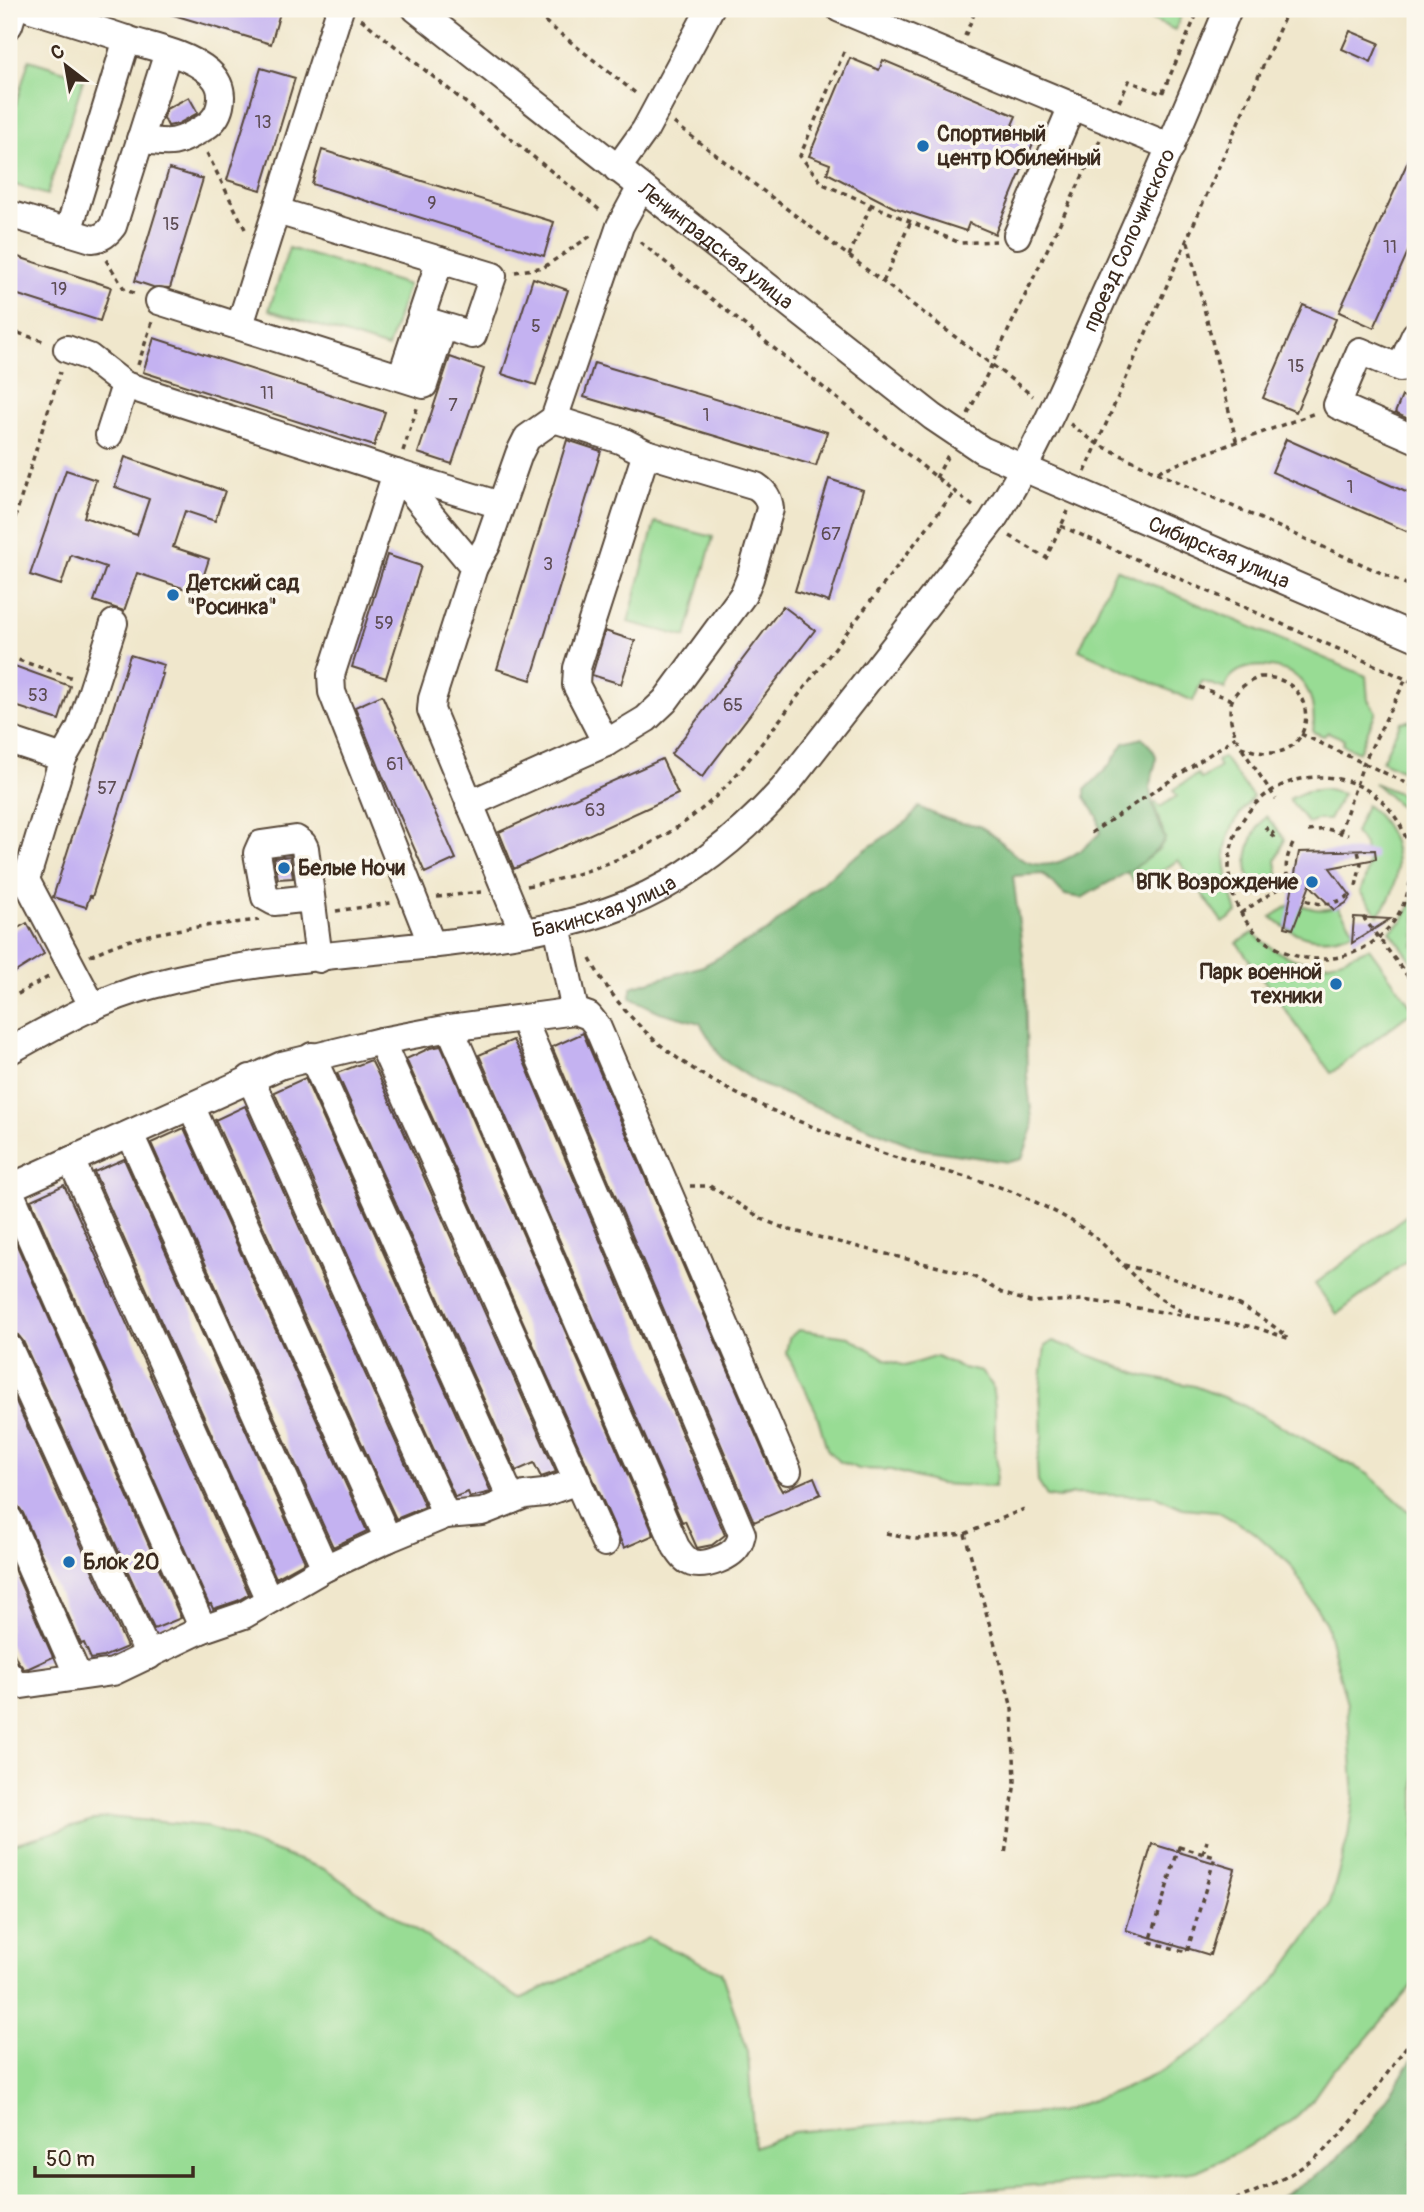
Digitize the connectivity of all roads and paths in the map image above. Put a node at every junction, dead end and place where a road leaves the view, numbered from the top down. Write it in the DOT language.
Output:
graph roads {
  1 [pos="14,9"];
  2 [pos="31,9"];
  3 [pos="416,9"];
  4 [pos="529,9"];
  5 [pos="709,9"];
  6 [pos="840,9"];
  7 [pos="976,9"];
  8 [pos="1199,9"];
  9 [pos="1228,9"];
  10 [pos="1287,9"];
  11 [pos="349,13"];
  12 [pos="9,25"];
  13 [pos="127,39"];
  14 [pos="167,52"];
  15 [pos="844,52"];
  16 [pos="955,58"];
  17 [pos="1072,106"];
  18 [pos="656,109"];
  19 [pos="1109,121"];
  20 [pos="197,132"];
  21 [pos="140,139"];
  22 [pos="1171,147"];
  23 [pos="617,169"];
  24 [pos="641,187"];
  25 [pos="872,205"];
  26 [pos="277,211"];
  27 [pos="9,214"];
  28 [pos="911,221"];
  29 [pos="617,224"];
  30 [pos="80,236"];
  31 [pos="1187,240"];
  32 [pos="1017,243"];
  33 [pos="265,248"];
  34 [pos="849,256"];
  35 [pos="1044,257"];
  36 [pos="440,260"];
  37 [pos="493,276"];
  38 [pos="883,282"];
  39 [pos="159,301"];
  40 [pos="432,323"];
  41 [pos="240,325"];
  42 [pos="9,330"];
  43 [pos="1415,335"];
  44 [pos="67,349"];
  45 [pos="992,364"];
  46 [pos="412,381"];
  47 [pos="128,386"];
  48 [pos="1336,405"];
  49 [pos="1053,411"];
  50 [pos="554,419"];
  51 [pos="108,435"];
  52 [pos="1415,439"];
  53 [pos="1097,443"];
  54 [pos="1237,443"];
  55 [pos="646,453"];
  56 [pos="1024,470"];
  57 [pos="396,472"];
  58 [pos="1156,472"];
  59 [pos="955,491"];
  60 [pos="1076,492"];
  61 [pos="500,505"];
  62 [pos="992,521"];
  63 [pos="1062,526"];
  64 [pos="9,537"];
  65 [pos="474,567"];
  66 [pos="1415,588"];
  67 [pos="114,623"];
  68 [pos="1415,637"];
  69 [pos="9,657"];
  70 [pos="1406,679"];
  71 [pos="1415,683"];
  72 [pos="94,684"];
  73 [pos="1199,687"];
  74 [pos="1232,700"];
  75 [pos="1301,734"];
  76 [pos="1236,737"];
  77 [pos="9,740"];
  78 [pos="606,743"];
  79 [pos="1241,747"];
  80 [pos="64,758"];
  81 [pos="1364,762"];
  82 [pos="1356,782"];
  83 [pos="1415,787"];
  84 [pos="1269,790"];
  85 [pos="1276,799"];
  86 [pos="469,804"];
  87 [pos="1265,827"];
  88 [pos="1308,831"];
  89 [pos="1340,832"];
  90 [pos="1091,833"];
  91 [pos="1348,835"];
  92 [pos="1276,841"];
  93 [pos="1293,844"];
  94 [pos="1358,851"];
  95 [pos="1289,882"];
  96 [pos="17,885"];
  97 [pos="1356,886"];
  98 [pos="506,889"];
  99 [pos="1293,890"];
  100 [pos="416,900"];
  101 [pos="1306,900"];
  102 [pos="1351,900"];
  103 [pos="312,906"];
  104 [pos="1241,913"];
  105 [pos="1363,917"];
  106 [pos="272,919"];
  107 [pos="557,925"];
  108 [pos="523,932"];
  109 [pos="1378,939"];
  110 [pos="432,945"];
  111 [pos="587,954"];
  112 [pos="319,958"];
  113 [pos="70,965"];
  114 [pos="1415,986"];
  115 [pos="9,999"];
  116 [pos="93,1007"];
  117 [pos="575,1011"];
  118 [pos="523,1019"];
  119 [pos="450,1028"];
  120 [pos="381,1041"];
  121 [pos="9,1051"];
  122 [pos="312,1056"];
  123 [pos="250,1077"];
  124 [pos="191,1106"];
  125 [pos="130,1134"];
  126 [pos="71,1160"];
  127 [pos="9,1189"];
  128 [pos="669,1196"];
  129 [pos="1122,1264"];
  130 [pos="1190,1316"];
  131 [pos="9,1348"];
  132 [pos="788,1471"];
  133 [pos="578,1480"];
  134 [pos="512,1500"];
  135 [pos="1024,1509"];
  136 [pos="446,1515"];
  137 [pos="9,1519"];
  138 [pos="886,1533"];
  139 [pos="965,1534"];
  140 [pos="388,1539"];
  141 [pos="605,1543"];
  142 [pos="325,1568"];
  143 [pos="269,1600"];
  144 [pos="203,1629"];
  145 [pos="149,1656"];
  146 [pos="78,1675"];
  147 [pos="11,1683"];
  148 [pos="1207,1841"];
  149 [pos="1203,1854"];
  150 [pos="1005,1855"];
  151 [pos="1415,2035"];
  152 [pos="1226,2203"];
  1 -- 12 [label="street"];
  2 -- 13 [label="street"];
  3 -- 23 [label="street, Ленинградская улица"];
  4 -- 18 [label="path"];
  5 -- 18 [label="street"];
  6 -- 16 [label="street"];
  7 -- 16 [label="path"];
  8 -- 19 [label="path"];
  9 -- 22 [label="street, проезд Сопочинского"];
  10 -- 31 [label="path"];
  11 -- 26 [label="street"];
  11 -- 29 [label="path"];
  13 -- 14 [label="street"];
  13 -- 30 [label="street"];
  14 -- 20 [label="street"];
  14 -- 21 [label="street"];
  15 -- 25 [label="path"];
  16 -- 17 [label="street"];
  17 -- 19 [label="street"];
  17 -- 32 [label="street"];
  18 -- 23 [label="street"];
  18 -- 34 [label="path"];
  19 -- 22 [label="street"];
  19 -- 35 [label="path"];
  20 -- 21 [label="street"];
  20 -- 33 [label="path"];
  21 -- 30 [label="street"];
  22 -- 49 [label="street, проезд Сопочинского"];
  23 -- 24 [label="street, Ленинградская улица"];
  24 -- 29 [label="street"];
  24 -- 56 [label="street, Ленинградская улица"];
  25 -- 28 [label="path"];
  25 -- 34 [label="path"];
  26 -- 33 [label="street"];
  26 -- 36 [label="street"];
  27 -- 30 [label="street"];
  28 -- 32 [label="path"];
  28 -- 38 [label="path"];
  29 -- 37 [label="path"];
  29 -- 50 [label="street"];
  29 -- 59 [label="path"];
  30 -- 39 [label="path"];
  31 -- 53 [label="path"];
  31 -- 54 [label="path"];
  32 -- 35 [label="path"];
  33 -- 41 [label="street"];
  34 -- 38 [label="path"];
  35 -- 45 [label="path"];
  36 -- 37 [label="street"];
  36 -- 40 [label="street"];
  37 -- 40 [label="street"];
  38 -- 45 [label="path"];
  39 -- 41 [label="street"];
  39 -- 47 [label="path"];
  40 -- 46 [label="street"];
  41 -- 46 [label="street"];
  42 -- 44 [label="path"];
  43 -- 48 [label="street"];
  44 -- 47 [label="street"];
  44 -- 64 [label="path"];
  45 -- 49 [label="path"];
  46 -- 57 [label="path"];
  47 -- 51 [label="street"];
  47 -- 57 [label="street"];
  48 -- 52 [label="street"];
  48 -- 54 [label="path"];
  49 -- 53 [label="path"];
  49 -- 56 [label="street, проезд Сопочинского"];
  50 -- 55 [label="street"];
  50 -- 61 [label="street"];
  53 -- 58 [label="path"];
  53 -- 60 [label="path"];
  54 -- 58 [label="path"];
  55 -- 78 [label="street"];
  55 -- 78 [label="street"];
  56 -- 60 [label="street, Сибирская улица"];
  56 -- 62 [label="street, Бакинская улица"];
  57 -- 61 [label="street"];
  57 -- 65 [label="street"];
  57 -- 100 [label="street"];
  58 -- 66 [label="path"];
  59 -- 62 [label="path"];
  59 -- 98 [label="path"];
  60 -- 63 [label="path"];
  60 -- 68 [label="street, Сибирская улица"];
  61 -- 65 [label="street"];
  62 -- 63 [label="path"];
  62 -- 107 [label="street, Бакинская улица"];
  63 -- 70 [label="path"];
  65 -- 86 [label="street"];
  67 -- 72 [label="street"];
  69 -- 72 [label="path"];
  70 -- 71 [label="path"];
  70 -- 81 [label="path"];
  72 -- 80 [label="street"];
  73 -- 74 [label="path"];
  74 -- 75 [label="path"];
  74 -- 76 [label="path"];
  75 -- 79 [label="path"];
  75 -- 81 [label="path"];
  76 -- 79 [label="path"];
  76 -- 90 [label="path"];
  77 -- 80 [label="street"];
  78 -- 86 [label="street"];
  79 -- 84 [label="path"];
  80 -- 96 [label="street"];
  81 -- 82 [label="path"];
  81 -- 83 [label="path"];
  82 -- 84 [label="path"];
  82 -- 89 [label="path"];
  82 -- 109 [label="path"];
  84 -- 85 [label="path"];
  84 -- 104 [label="path"];
  86 -- 98 [label="street"];
  87 -- 92 [label="path"];
  88 -- 89 [label="path"];
  89 -- 91 [label="path"];
  93 -- 95 [label="path"];
  94 -- 97 [label="path"];
  95 -- 99 [label="path"];
  95 -- 104 [label="path"];
  96 -- 113 [label="street"];
  98 -- 100 [label="path"];
  98 -- 108 [label="street"];
  100 -- 103 [label="path"];
  100 -- 110 [label="street"];
  101 -- 102 [label="path"];
  103 -- 112 [label="street"];
  104 -- 109 [label="path"];
  105 -- 109 [label="path"];
  106 -- 113 [label="path"];
  107 -- 108 [label="street, Бакинская улица"];
  107 -- 117 [label="street"];
  108 -- 110 [label="street, Бакинская улица"];
  109 -- 114 [label="path"];
  110 -- 112 [label="street, Бакинская улица"];
  111 -- 129 [label="path"];
  112 -- 116 [label="street, Бакинская улица"];
  113 -- 115 [label="path"];
  113 -- 116 [label="street"];
  116 -- 121 [label="street, Бакинская улица"];
  117 -- 118 [label="street"];
  117 -- 128 [label="street"];
  118 -- 119 [label="street"];
  118 -- 119 [label="street"];
  119 -- 120 [label="street"];
  120 -- 122 [label="street"];
  120 -- 133 [label="street"];
  122 -- 123 [label="street"];
  122 -- 134 [label="street"];
  123 -- 124 [label="street"];
  123 -- 136 [label="street"];
  124 -- 125 [label="street"];
  124 -- 140 [label="street"];
  125 -- 126 [label="street"];
  125 -- 142 [label="street"];
  126 -- 127 [label="street"];
  126 -- 143 [label="street"];
  127 -- 144 [label="street"];
  128 -- 130 [label="path"];
  128 -- 132 [label="street"];
  129 -- 130 [label="path"];
  129 -- 130 [label="path"];
  131 -- 145 [label="street"];
  133 -- 134 [label="street"];
  133 -- 141 [label="street"];
  134 -- 136 [label="street"];
  135 -- 139 [label="path"];
  136 -- 140 [label="street"];
  137 -- 146 [label="street"];
  138 -- 139 [label="path"];
  139 -- 150 [label="path"];
  140 -- 142 [label="street"];
  142 -- 143 [label="street"];
  143 -- 144 [label="street"];
  144 -- 145 [label="street"];
  145 -- 146 [label="street"];
  146 -- 147 [label="street"];
  148 -- 149 [label="path"];
  149 -- 149 [label="path"];
  151 -- 152 [label="path"];
}
